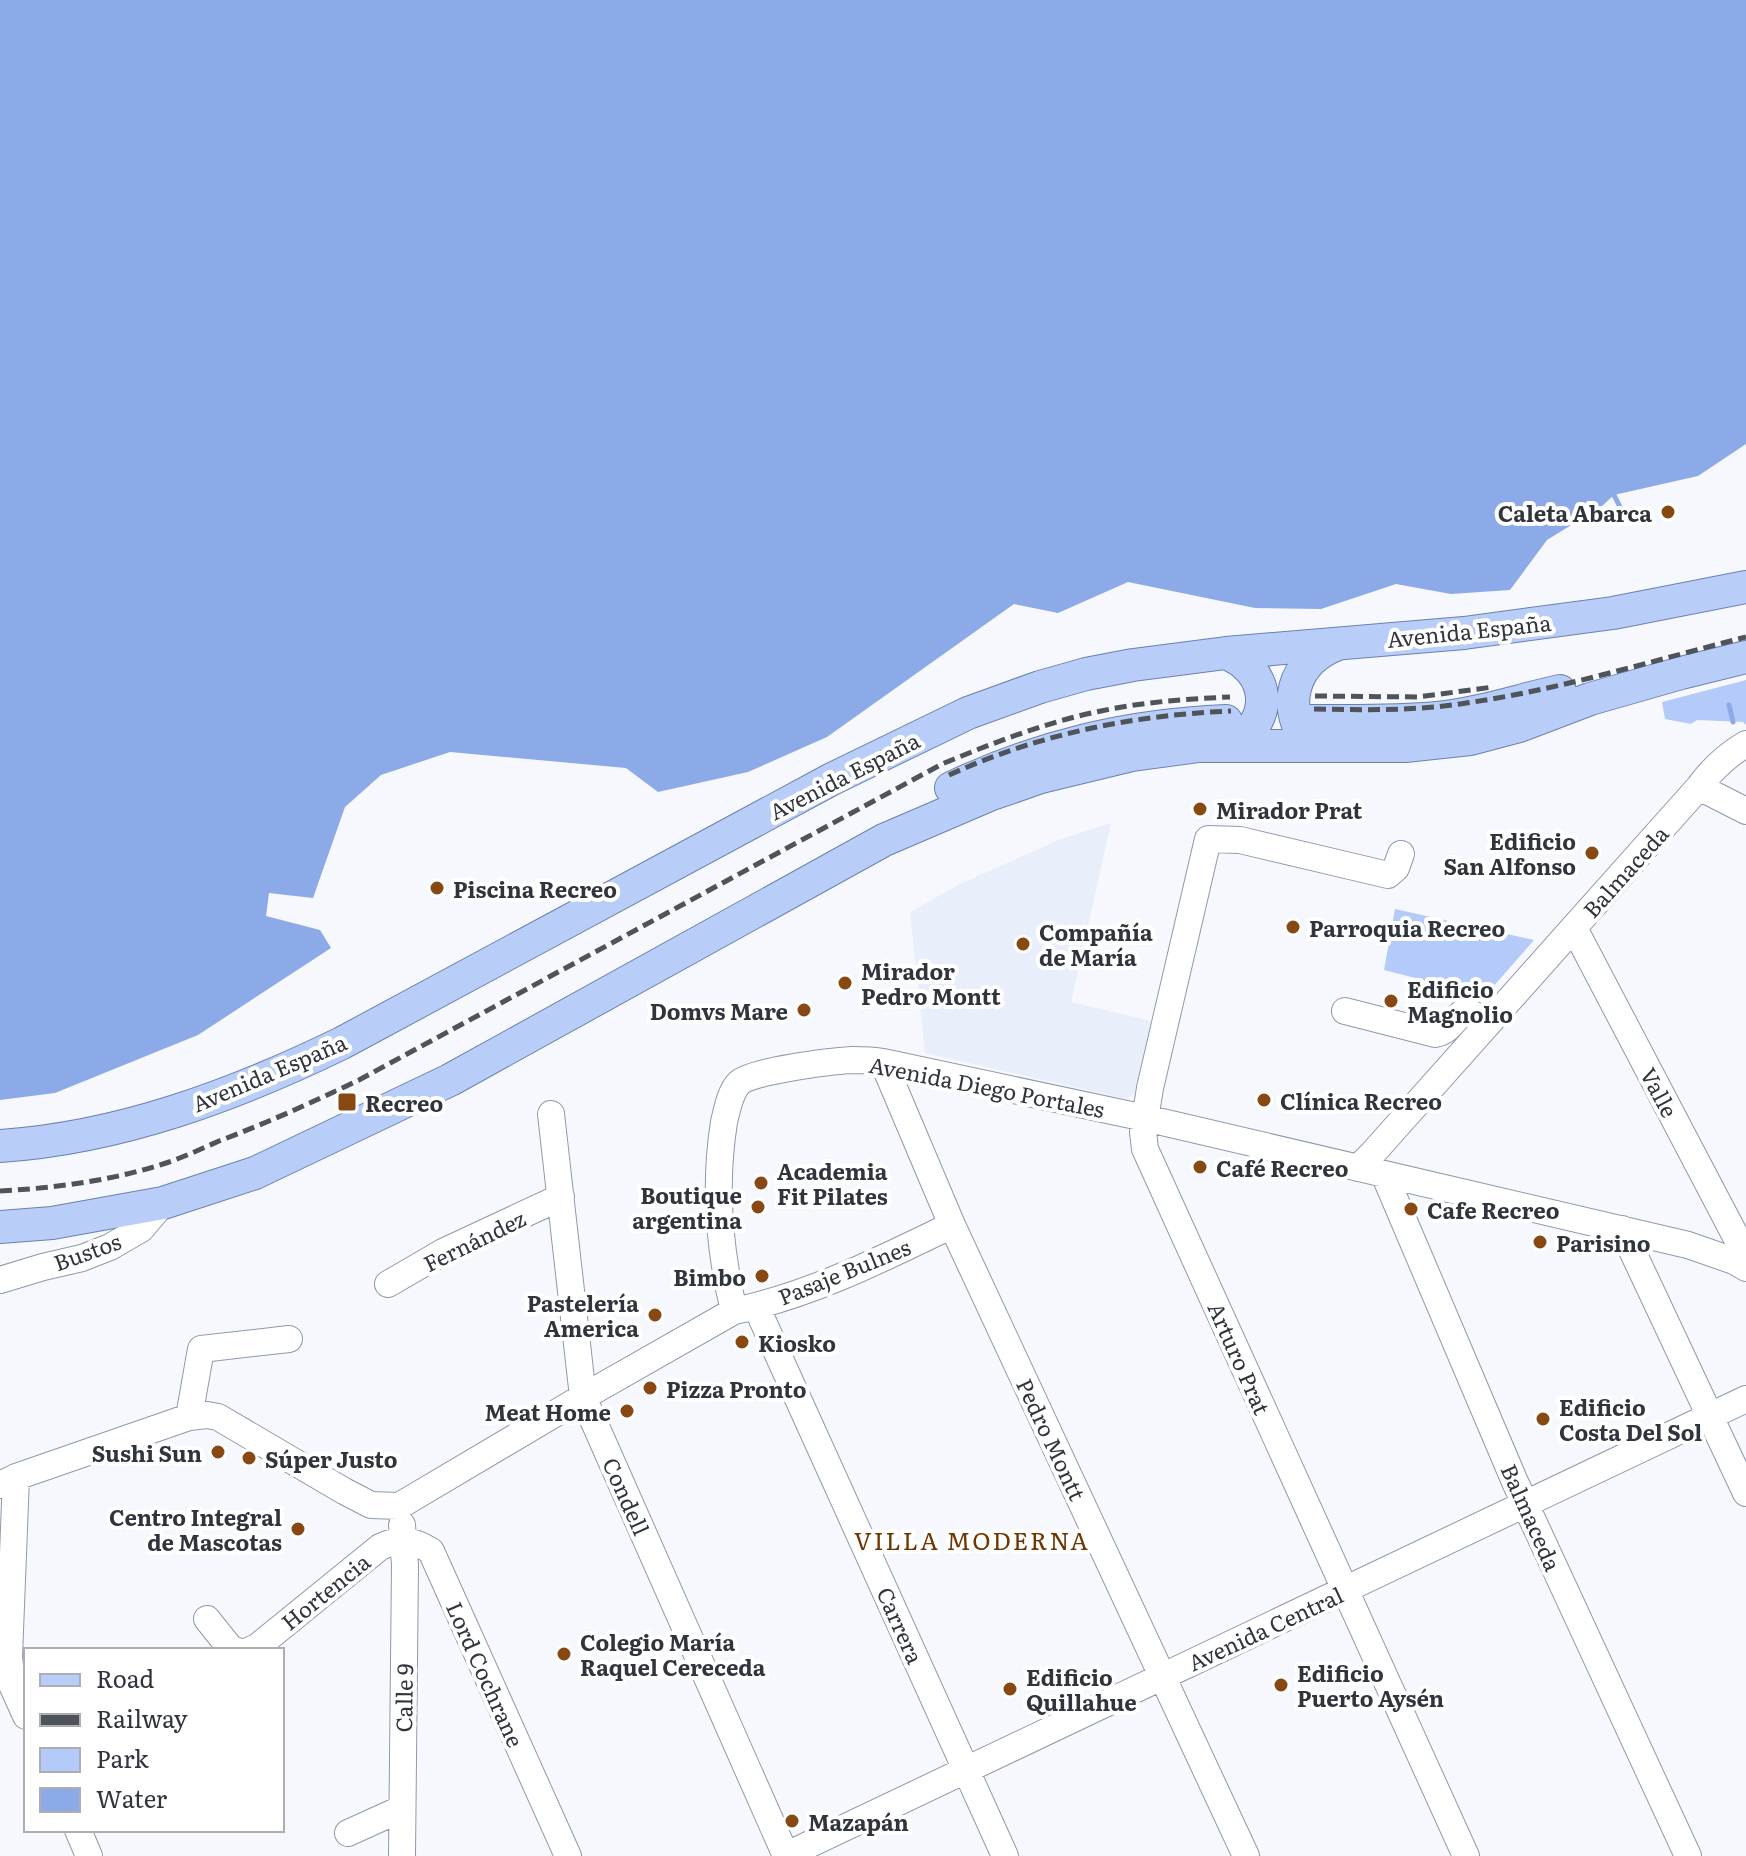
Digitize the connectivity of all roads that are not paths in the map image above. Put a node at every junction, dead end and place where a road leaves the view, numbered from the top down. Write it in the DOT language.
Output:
graph roads {
  1 [pos="1746,587"];
  2 [pos="1338,644"];
  3 [pos="1226,653"];
  4 [pos="1746,657"];
  5 [pos="1230,733"];
  6 [pos="1312,733"];
  7 [pos="1746,744"];
  8 [pos="1699,787"];
  9 [pos="1746,811"];
  10 [pos="1401,854"];
  11 [pos="1574,928"];
  12 [pos="1345,1011"];
  13 [pos="1488,1024"];
  14 [pos="883,1062"];
  15 [pos="551,1114"];
  16 [pos="1145,1118"];
  17 [pos="0,1146"];
  18 [pos="1358,1168"];
  19 [pos="1384,1174"];
  20 [pos="561,1197"];
  21 [pos="163,1203"];
  22 [pos="952,1225"];
  23 [pos="0,1227"];
  24 [pos="1622,1229"];
  25 [pos="1746,1256"];
  26 [pos="1746,1268"];
  27 [pos="0,1280"];
  28 [pos="388,1284"];
  29 [pos="745,1309"];
  30 [pos="289,1339"];
  31 [pos="583,1397"];
  32 [pos="1746,1399"];
  33 [pos="1710,1416"];
  34 [pos="189,1417"];
  35 [pos="4,1483"];
  36 [pos="1746,1493"];
  37 [pos="1525,1504"];
  38 [pos="399,1506"];
  39 [pos="404,1541"];
  40 [pos="1345,1590"];
  41 [pos="207,1619"];
  42 [pos="230,1648"];
  43 [pos="255,1648"];
  44 [pos="1162,1677"];
  45 [pos="24,1712"];
  46 [pos="966,1770"];
  47 [pos="401,1809"];
  48 [pos="79,1832"];
  49 [pos="348,1833"];
  50 [pos="89,1856"];
  51 [pos="402,1856"];
  52 [pos="568,1856"];
  53 [pos="786,1856"];
  54 [pos="1005,1856"];
  55 [pos="1246,1856"];
  56 [pos="1466,1856"];
  57 [pos="1688,1856"];
  1 -- 2 [label="main road, Avenida España"];
  2 -- 3 [label="main road, Avenida España"];
  2 -- 6 [label="main road"];
  3 -- 5 [label="main road"];
  3 -- 17 [label="main road, Avenida España"];
  4 -- 6 [label="main road"];
  5 -- 6 [label="main road"];
  5 -- 21 [label="main road"];
  7 -- 8 [label="street, Balmaceda"];
  8 -- 9 [label="street"];
  8 -- 11 [label="street, Balmaceda"];
  10 -- 16 [label="street, Arturo Prat"];
  11 -- 13 [label="street, Balmaceda"];
  11 -- 25 [label="street, Valle"];
  12 -- 13 [label="street"];
  13 -- 18 [label="street, Balmaceda"];
  14 -- 16 [label="street, Avenida Diego Portales"];
  14 -- 22 [label="street, Pedro Montt"];
  14 -- 29 [label="street, Avenida Diego Portales"];
  15 -- 20 [label="street, Condell"];
  16 -- 18 [label="street, Avenida Diego Portales"];
  16 -- 40 [label="street, Arturo Prat"];
  18 -- 19 [label="street, Avenida Diego Portales"];
  19 -- 24 [label="street, Avenida Diego Portales"];
  19 -- 37 [label="street, Balmaceda"];
  20 -- 28 [label="street, Fernández"];
  20 -- 31 [label="street, Condell"];
  21 -- 23 [label="main road"];
  21 -- 27 [label="street, Bustos"];
  22 -- 29 [label="street, Pasaje Bulnes"];
  22 -- 44 [label="street, Pedro Montt"];
  24 -- 26 [label="street, Avenida Diego Portales"];
  24 -- 33 [label="street"];
  29 -- 31 [label="street"];
  29 -- 46 [label="street, Carrera"];
  30 -- 34 [label="street"];
  31 -- 38 [label="street"];
  31 -- 53 [label="street, Condell"];
  32 -- 33 [label="street, Avenida Central"];
  33 -- 36 [label="street"];
  33 -- 37 [label="street, Avenida Central"];
  34 -- 35 [label="street"];
  34 -- 38 [label="street"];
  35 -- 45 [label="street"];
  37 -- 40 [label="street, Avenida Central"];
  37 -- 57 [label="street, Balmaceda"];
  38 -- 39 [label="street"];
  39 -- 43 [label="street, Hortencia"];
  39 -- 47 [label="street, Calle 9"];
  39 -- 52 [label="street, Lord Cochrane"];
  40 -- 44 [label="street, Avenida Central"];
  40 -- 56 [label="street, Arturo Prat"];
  41 -- 42 [label="street"];
  44 -- 46 [label="street, Avenida Central"];
  44 -- 55 [label="street, Pedro Montt"];
  46 -- 53 [label="street, Avenida Central"];
  46 -- 54 [label="street, Carrera"];
  47 -- 49 [label="street"];
  47 -- 51 [label="street, Calle 9"];
  48 -- 50 [label="street"];
}
